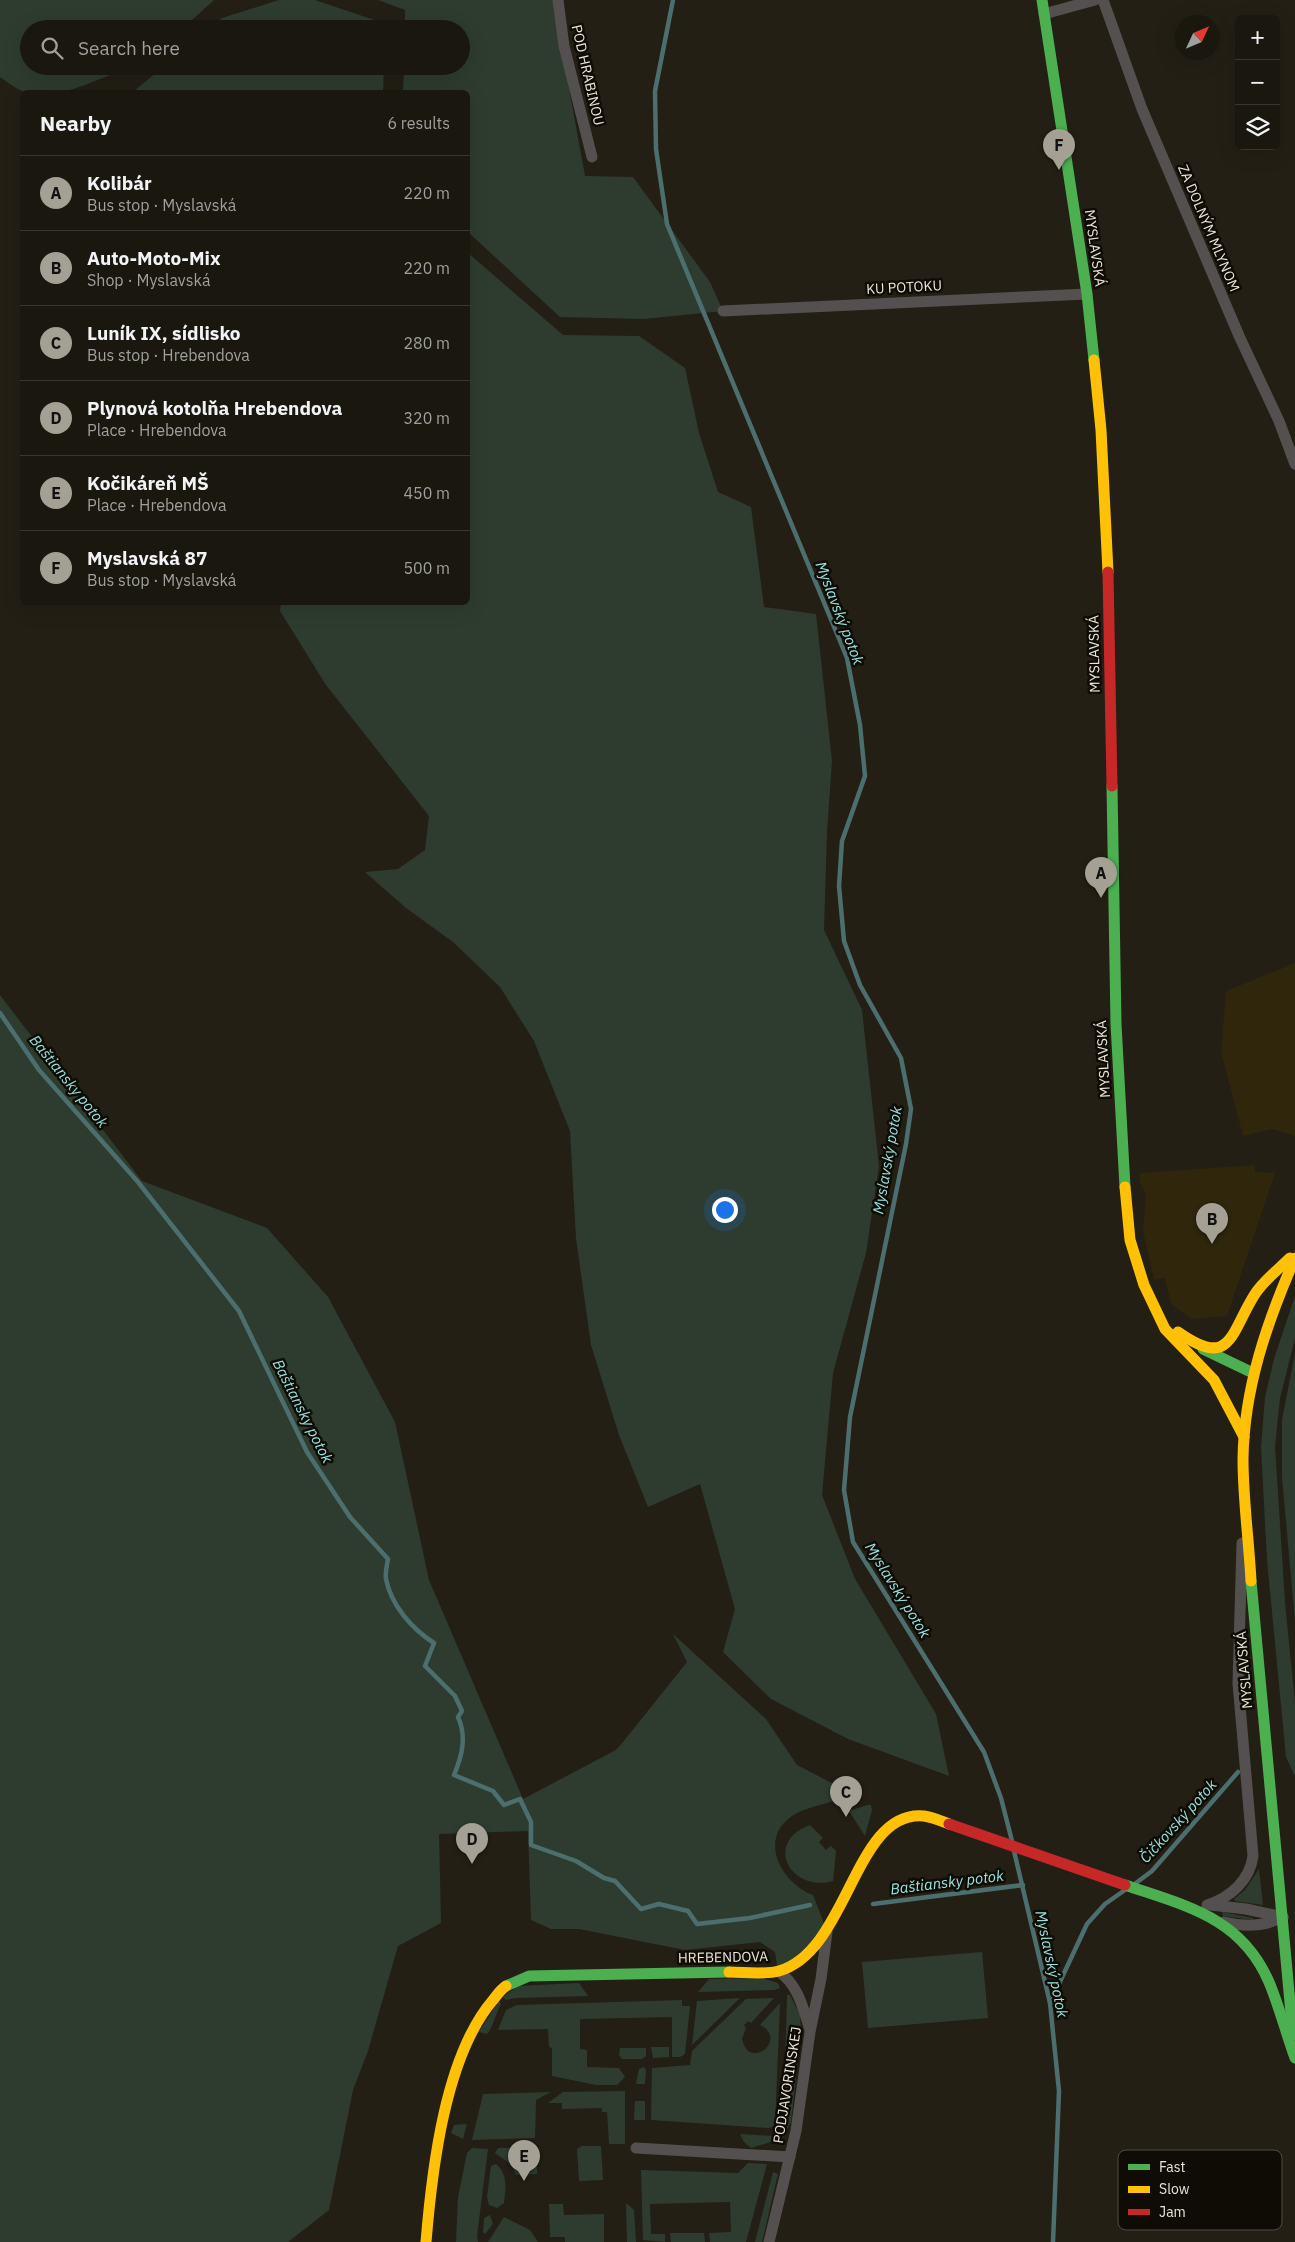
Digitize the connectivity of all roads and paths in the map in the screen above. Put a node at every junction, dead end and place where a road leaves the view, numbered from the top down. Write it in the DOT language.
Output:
graph roads {
  1 [pos="558,0"];
  2 [pos="1042,0"];
  3 [pos="1095,0"];
  4 [pos="1104,0"];
  5 [pos="1044,14"];
  6 [pos="592,157"];
  7 [pos="1087,294"];
  8 [pos="723,310"];
  9 [pos="1295,464"];
  10 [pos="1295,1253"];
  11 [pos="1295,1258"];
  12 [pos="1154,1307"];
  13 [pos="1202,1348"];
  14 [pos="1253,1373"];
  15 [pos="1244,1437"];
  16 [pos="1244,1478"];
  17 [pos="1207,1905"];
  18 [pos="1185,1906"];
  19 [pos="1283,1917"];
  20 [pos="1215,1920"];
  21 [pos="827,1931"];
  22 [pos="778,1971"];
  23 [pos="810,2032"];
  24 [pos="1295,2059"];
  25 [pos="636,2148"];
  26 [pos="790,2157"];
  27 [pos="426,2242"];
  28 [pos="769,2242"];
  1 -- 6 [label="street, POD HRABINOU"];
  2 -- 5 [label="street, MYSLAVSKÁ"];
  3 -- 5 [label="street"];
  4 -- 9 [label="street, ZA DOLNÝM MLYNOM"];
  5 -- 7 [label="street, MYSLAVSKÁ"];
  7 -- 8 [label="street, KU POTOKU"];
  7 -- 12 [label="street, MYSLAVSKÁ"];
  10 -- 13 [label="street"];
  11 -- 14 [label="street"];
  12 -- 13 [label="street, MYSLAVSKÁ"];
  12 -- 15 [label="street, MYSLAVSKÁ"];
  13 -- 14 [label="street, MYSLAVSKÁ"];
  14 -- 15 [label="street"];
  15 -- 16 [label="street, MYSLAVSKÁ"];
  16 -- 17 [label="street"];
  16 -- 19 [label="street, MYSLAVSKÁ"];
  17 -- 18 [label="street"];
  17 -- 19 [label="street"];
  18 -- 20 [label="street, HREBENDOVA"];
  18 -- 21 [label="street, HREBENDOVA"];
  19 -- 20 [label="street"];
  19 -- 24 [label="street, MYSLAVSKÁ"];
  20 -- 24 [label="street, HREBENDOVA"];
  21 -- 22 [label="street, HREBENDOVA"];
  21 -- 23 [label="street, PODJAVORINSKEJ"];
  22 -- 23 [label="street"];
  22 -- 27 [label="street, HREBENDOVA"];
  23 -- 26 [label="street, PODJAVORINSKEJ"];
  25 -- 26 [label="street"];
  26 -- 28 [label="street, PODJAVORINSKEJ"];
}
